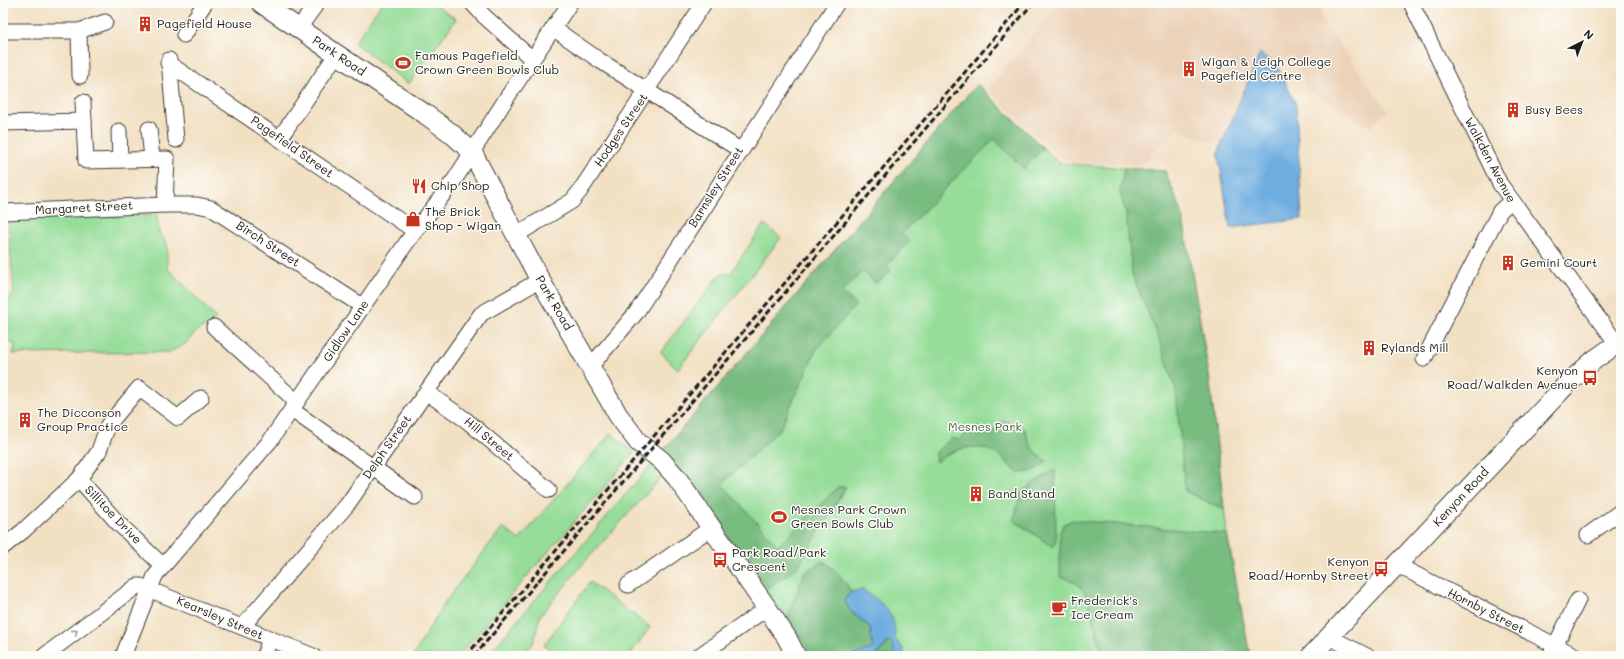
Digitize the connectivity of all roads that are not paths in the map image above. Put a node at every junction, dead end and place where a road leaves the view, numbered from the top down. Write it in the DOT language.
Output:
graph roads {
  1 [pos="205,3"];
  2 [pos="262,3"];
  3 [pos="317,3"];
  4 [pos="472,3"];
  5 [pos="570,3"];
  6 [pos="704,3"];
  7 [pos="837,3"];
  8 [pos="1411,3"];
  9 [pos="105,22"];
  10 [pos="300,28"];
  11 [pos="553,28"];
  12 [pos="3,31"];
  13 [pos="78,31"];
  14 [pos="184,35"];
  15 [pos="336,55"];
  16 [pos="532,60"];
  17 [pos="80,76"];
  18 [pos="648,91"];
  19 [pos="83,102"];
  20 [pos="84,121"];
  21 [pos="3,123"];
  22 [pos="149,129"];
  23 [pos="119,131"];
  24 [pos="280,138"];
  25 [pos="176,140"];
  26 [pos="740,150"];
  27 [pos="472,152"];
  28 [pos="152,159"];
  29 [pos="120,160"];
  30 [pos="1511,201"];
  31 [pos="166,204"];
  32 [pos="3,212"];
  33 [pos="415,231"];
  34 [pos="516,235"];
  35 [pos="540,280"];
  36 [pos="362,306"];
  37 [pos="214,326"];
  38 [pos="1620,345"];
  39 [pos="1424,359"];
  40 [pos="590,367"];
  41 [pos="426,392"];
  42 [pos="201,398"];
  43 [pos="294,406"];
  44 [pos="373,468"];
  45 [pos="79,479"];
  46 [pos="549,490"];
  47 [pos="415,496"];
  48 [pos="1621,511"];
  49 [pos="712,528"];
  50 [pos="1588,535"];
  51 [pos="3,547"];
  52 [pos="1397,565"];
  53 [pos="163,566"];
  54 [pos="628,585"];
  55 [pos="150,588"];
  56 [pos="1578,600"];
  57 [pos="767,608"];
  58 [pos="242,627"];
  59 [pos="1329,637"];
  60 [pos="270,639"];
  61 [pos="1553,651"];
  62 [pos="44,656"];
  63 [pos="123,656"];
  64 [pos="264,656"];
  65 [pos="313,656"];
  66 [pos="699,656"];
  67 [pos="796,656"];
  68 [pos="1311,656"];
  69 [pos="1367,656"];
  70 [pos="1576,656"];
  1 -- 14 [label="street"];
  2 -- 10 [label="main road, Park Road"];
  3 -- 10 [label="street"];
  4 -- 16 [label="street"];
  5 -- 11 [label="street, Gidlow Lane"];
  6 -- 18 [label="street, Hodges Street"];
  7 -- 26 [label="street, Barnsley Street"];
  8 -- 30 [label="street, Walkden Avenue"];
  9 -- 13 [label="street"];
  10 -- 15 [label="main road, Park Road"];
  11 -- 16 [label="street, Gidlow Lane"];
  11 -- 18 [label="street"];
  12 -- 13 [label="street"];
  13 -- 17 [label="street"];
  15 -- 24 [label="street"];
  15 -- 27 [label="main road, Park Road"];
  16 -- 27 [label="street, Gidlow Lane"];
  18 -- 26 [label="street"];
  18 -- 34 [label="street, Hodges Street"];
  19 -- 20 [label="street"];
  20 -- 21 [label="street"];
  20 -- 29 [label="street"];
  22 -- 28 [label="street"];
  23 -- 29 [label="street"];
  24 -- 25 [label="street, Pagefield Street"];
  24 -- 33 [label="street, Pagefield Street"];
  26 -- 40 [label="street, Barnsley Street"];
  27 -- 33 [label="street, Gidlow Lane"];
  27 -- 34 [label="main road, Park Road"];
  28 -- 29 [label="street"];
  28 -- 31 [label="street"];
  30 -- 38 [label="street, Walkden Avenue"];
  30 -- 39 [label="street"];
  31 -- 32 [label="street, Margaret Street"];
  31 -- 36 [label="street, Birch Street"];
  33 -- 36 [label="street, Gidlow Lane"];
  34 -- 35 [label="main road, Park Road"];
  35 -- 40 [label="main road, Park Road"];
  35 -- 41 [label="street, Delph Street"];
  36 -- 43 [label="street, Gidlow Lane"];
  37 -- 43 [label="street"];
  38 -- 52 [label="main road, Kenyon Road"];
  40 -- 49 [label="main road, Park Road"];
  41 -- 44 [label="street, Delph Street"];
  41 -- 46 [label="street, Hill Street"];
  42 -- 45 [label="street, Sillitoe Drive"];
  43 -- 44 [label="street"];
  43 -- 53 [label="street, Gidlow Lane"];
  44 -- 47 [label="street"];
  44 -- 58 [label="street, Delph Street"];
  45 -- 51 [label="street"];
  45 -- 53 [label="street, Sillitoe Drive"];
  48 -- 50 [label="street"];
  49 -- 54 [label="street"];
  49 -- 57 [label="main road, Park Road"];
  52 -- 59 [label="main road, Kenyon Road"];
  52 -- 61 [label="street, Hornby Street"];
  53 -- 55 [label="street, Gidlow Lane"];
  55 -- 58 [label="street, Kearsley Street"];
  62 -- 55 [label="street, one-way"];
  55 -- 63 [label="street, Gidlow Lane"];
  56 -- 61 [label="street"];
  57 -- 66 [label="street"];
  57 -- 67 [label="main road, Park Road"];
  58 -- 60 [label="street, Kearsley Street"];
  59 -- 68 [label="main road, Kenyon Road"];
  59 -- 69 [label="street"];
  60 -- 64 [label="street"];
  60 -- 65 [label="street, Kearsley Street"];
  61 -- 70 [label="street, Hornby Street"];
}
